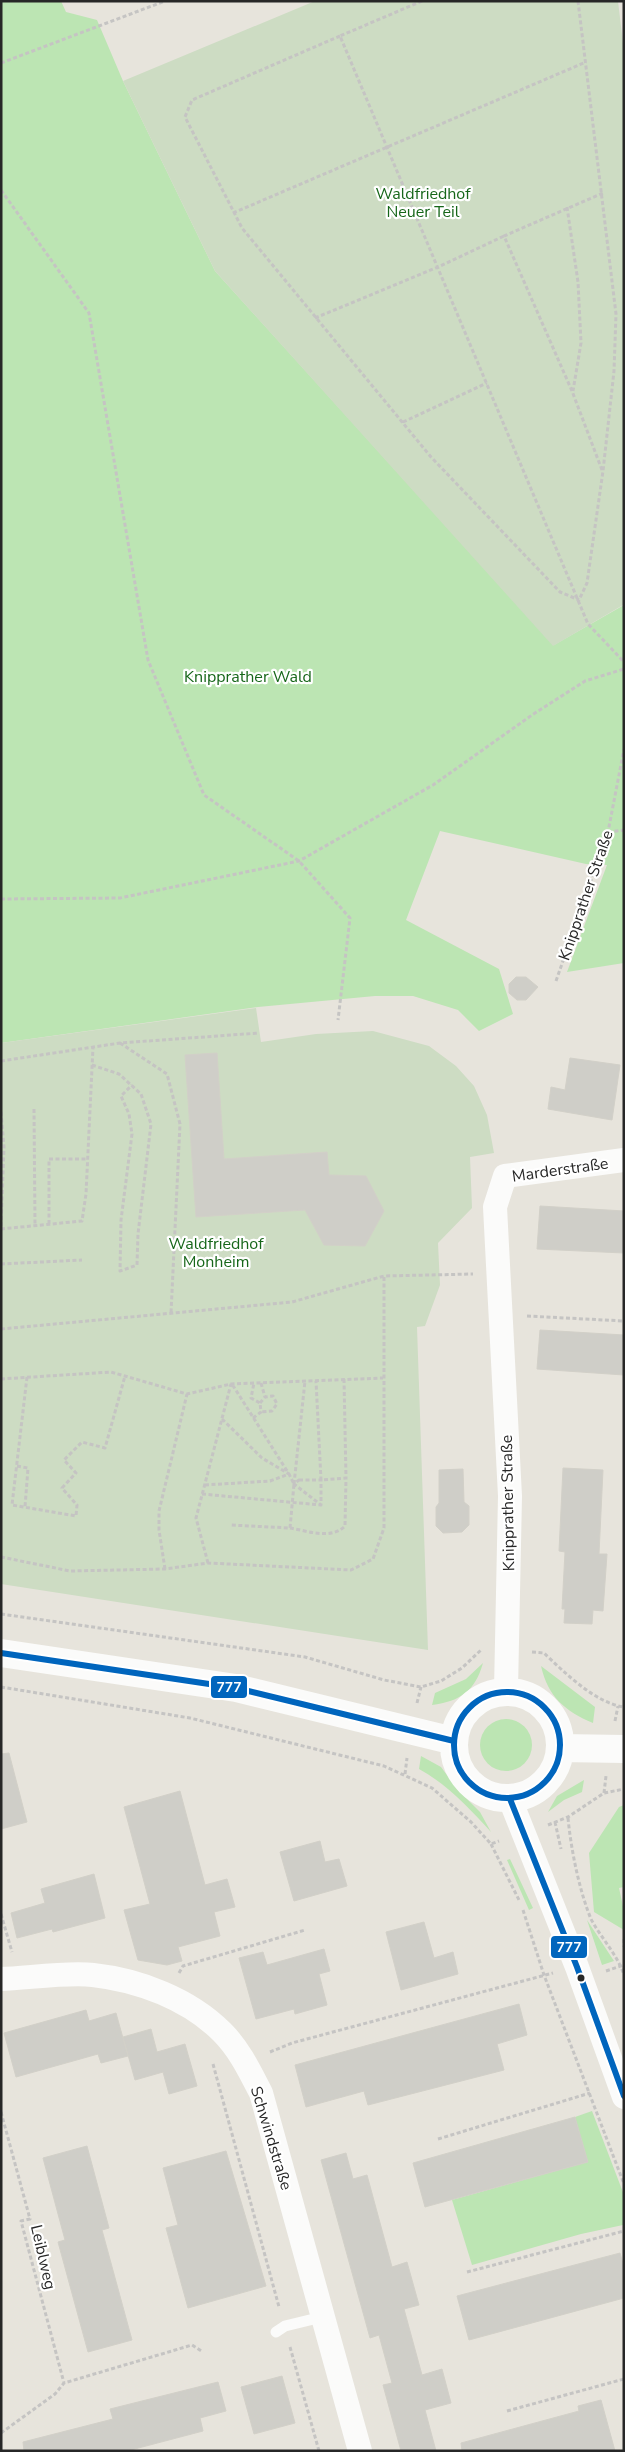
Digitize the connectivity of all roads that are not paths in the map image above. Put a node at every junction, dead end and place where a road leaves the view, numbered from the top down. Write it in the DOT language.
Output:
graph roads {
  1 [pos="624,1160"];
  2 [pos="498,1274"];
  3 [pos="1,1653"];
  4 [pos="506,1690"];
  5 [pos="454,1741"];
  6 [pos="560,1748"];
  7 [pos="624,1749"];
  8 [pos="510,1799"];
  9 [pos="10,1979"];
  10 [pos="622,2091"];
  11 [pos="322,2317"];
  12 [pos="280,2329"];
  13 [pos="360,2451"];
  1 -- 2 [label="street, Marderstraße"];
  2 -- 4 [label="street, Knipprather Straße"];
  3 -- 5 [label="street"];
  4 -- 5 [label="street"];
  4 -- 6 [label="street"];
  5 -- 8 [label="street"];
  6 -- 7 [label="street"];
  6 -- 8 [label="street"];
  8 -- 10 [label="street"];
  9 -- 11 [label="street, Schwindstraße"];
  11 -- 12 [label="lane"];
  11 -- 13 [label="street, Schwindstraße"];
}
